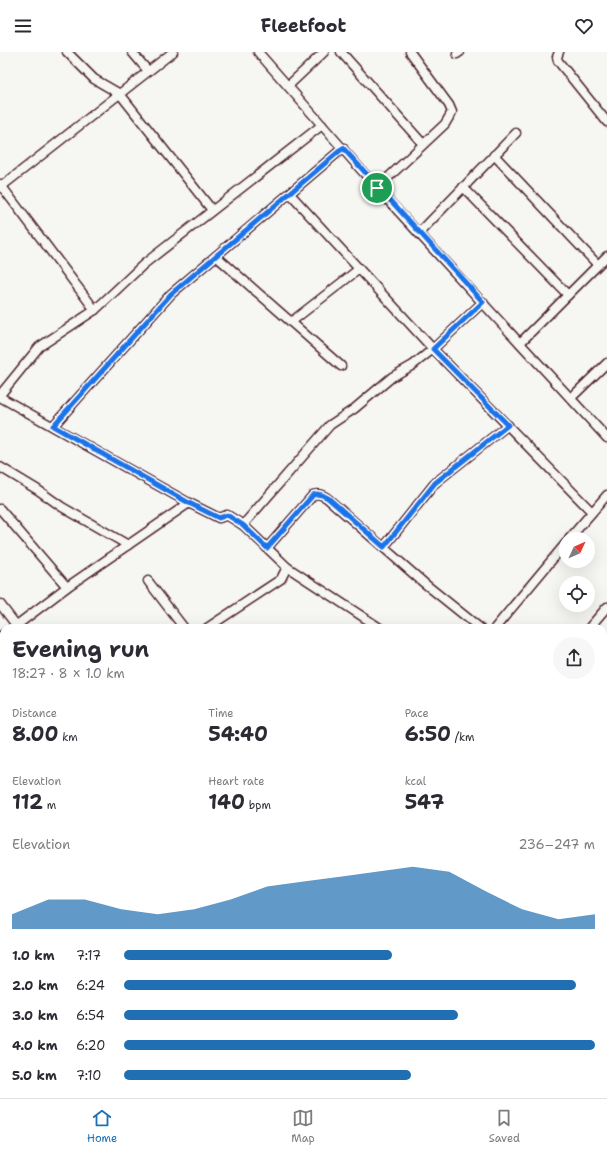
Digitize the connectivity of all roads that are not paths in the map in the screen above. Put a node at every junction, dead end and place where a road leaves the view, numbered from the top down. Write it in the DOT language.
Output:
graph roads {
  1 [pos="67,52"];
  2 [pos="132,52"];
  3 [pos="258,52"];
  4 [pos="324,52"];
  5 [pos="341,52"];
  6 [pos="410,52"];
  7 [pos="558,52"];
  8 [pos="172,53"];
  9 [pos="148,72"];
  10 [pos="288,86"];
  11 [pos="120,94"];
  12 [pos="607,122"];
  13 [pos="322,124"];
  14 [pos="516,133"];
  15 [pos="423,144"];
  16 [pos="343,148"];
  17 [pos="494,155"];
  18 [pos="1,185"];
  19 [pos="463,187"];
  20 [pos="377,188"];
  21 [pos="290,194"];
  22 [pos="212,210"];
  23 [pos="419,233"];
  24 [pos="216,256"];
  25 [pos="607,256"];
  26 [pos="598,265"];
  27 [pos="359,269"];
  28 [pos="568,295"];
  29 [pos="483,302"];
  30 [pos="95,310"];
  31 [pos="291,322"];
  32 [pos="520,343"];
  33 [pos="433,349"];
  34 [pos="607,363"];
  35 [pos="341,366"];
  36 [pos="0,396"];
  37 [pos="571,398"];
  38 [pos="508,425"];
  39 [pos="53,426"];
  40 [pos="607,438"];
  41 [pos="0,467"];
  42 [pos="607,494"];
  43 [pos="189,503"];
  44 [pos="0,509"];
  45 [pos="592,512"];
  46 [pos="243,525"];
  47 [pos="575,532"];
  48 [pos="128,545"];
  49 [pos="384,547"];
  50 [pos="267,548"];
  51 [pos="559,551"];
  52 [pos="288,567"];
  53 [pos="148,581"];
  54 [pos="67,587"];
  55 [pos="0,604"];
  56 [pos="607,607"];
  57 [pos="12,624"];
  58 [pos="18,624"];
  59 [pos="181,624"];
  60 [pos="214,624"];
  61 [pos="374,624"];
  62 [pos="475,624"];
  63 [pos="498,624"];
  64 [pos="593,624"];
  1 -- 11 [label="street"];
  2 -- 9 [label="street"];
  3 -- 10 [label="street"];
  4 -- 10 [label="street"];
  5 -- 15 [label="street"];
  6 -- 15 [label="street"];
  7 -- 12 [label="street"];
  8 -- 9 [label="street"];
  9 -- 11 [label="street"];
  10 -- 13 [label="street"];
  11 -- 18 [label="street"];
  11 -- 22 [label="street"];
  13 -- 16 [label="street"];
  13 -- 22 [label="street"];
  14 -- 17 [label="street"];
  15 -- 20 [label="street"];
  16 -- 20 [label="street"];
  16 -- 21 [label="street"];
  17 -- 19 [label="street"];
  17 -- 26 [label="street"];
  18 -- 30 [label="street"];
  19 -- 23 [label="street"];
  19 -- 28 [label="street"];
  20 -- 23 [label="street"];
  21 -- 24 [label="street"];
  21 -- 27 [label="street"];
  22 -- 30 [label="street"];
  23 -- 29 [label="street"];
  24 -- 31 [label="street"];
  24 -- 39 [label="street"];
  25 -- 26 [label="street"];
  26 -- 28 [label="street"];
  27 -- 31 [label="street"];
  27 -- 33 [label="street"];
  28 -- 32 [label="street"];
  29 -- 32 [label="street"];
  29 -- 33 [label="street"];
  30 -- 36 [label="street"];
  31 -- 35 [label="street"];
  32 -- 37 [label="street"];
  33 -- 38 [label="street"];
  33 -- 46 [label="street"];
  34 -- 37 [label="street"];
  36 -- 39 [label="street"];
  37 -- 40 [label="street"];
  38 -- 45 [label="street"];
  38 -- 49 [label="street"];
  39 -- 43 [label="street"];
  41 -- 48 [label="street"];
  42 -- 45 [label="street"];
  43 -- 46 [label="street"];
  43 -- 48 [label="street"];
  44 -- 54 [label="street"];
  45 -- 47 [label="street"];
  46 -- 50 [label="street"];
  48 -- 54 [label="street"];
  49 -- 50 [label="street"];
  49 -- 62 [label="street"];
  50 -- 52 [label="street"];
  51 -- 63 [label="street"];
  52 -- 60 [label="street"];
  52 -- 61 [label="street"];
  53 -- 59 [label="street"];
  54 -- 58 [label="street"];
  55 -- 57 [label="street"];
  56 -- 64 [label="street"];
}
